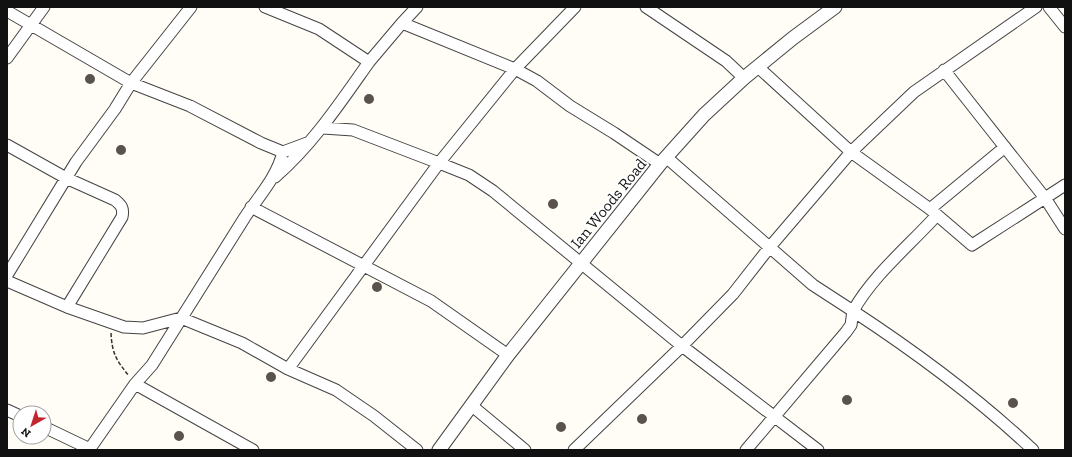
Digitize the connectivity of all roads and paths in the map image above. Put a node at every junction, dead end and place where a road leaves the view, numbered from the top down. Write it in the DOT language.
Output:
graph roads {
  1 [pos="44,7"];
  2 [pos="191,7"];
  3 [pos="265,7"];
  4 [pos="417,7"];
  5 [pos="576,7"];
  6 [pos="646,7"];
  7 [pos="835,7"];
  8 [pos="1036,7"];
  9 [pos="1049,7"];
  10 [pos="7,11"];
  11 [pos="402,23"];
  12 [pos="30,26"];
  13 [pos="1065,27"];
  14 [pos="7,58"];
  15 [pos="369,62"];
  16 [pos="758,67"];
  17 [pos="515,69"];
  18 [pos="944,70"];
  19 [pos="744,78"];
  20 [pos="131,83"];
  21 [pos="322,128"];
  22 [pos="307,144"];
  23 [pos="7,145"];
  24 [pos="1005,147"];
  25 [pos="283,152"];
  26 [pos="851,152"];
  27 [pos="663,161"];
  28 [pos="439,163"];
  29 [pos="66,178"];
  30 [pos="271,180"];
  31 [pos="1065,185"];
  32 [pos="1045,198"];
  33 [pos="251,207"];
  34 [pos="934,212"];
  35 [pos="1065,229"];
  36 [pos="769,248"];
  37 [pos="581,263"];
  38 [pos="363,264"];
  39 [pos="7,275"];
  40 [pos="7,281"];
  41 [pos="68,307"];
  42 [pos="853,311"];
  43 [pos="181,318"];
  44 [pos="111,323"];
  45 [pos="682,346"];
  46 [pos="508,355"];
  47 [pos="288,369"];
  48 [pos="135,384"];
  49 [pos="471,405"];
  50 [pos="773,416"];
  51 [pos="52,431"];
  52 [pos="89,449"];
  53 [pos="253,450"];
  54 [pos="417,450"];
  55 [pos="439,450"];
  56 [pos="525,450"];
  57 [pos="574,450"];
  58 [pos="746,450"];
  59 [pos="818,450"];
  60 [pos="1033,450"];
  1 -- 12 [label="street"];
  2 -- 20 [label="street"];
  3 -- 15 [label="street"];
  4 -- 11 [label="street"];
  5 -- 17 [label="street"];
  6 -- 19 [label="street"];
  7 -- 16 [label="street, Ian Woods Road"];
  8 -- 18 [label="street"];
  9 -- 13 [label="street"];
  10 -- 12 [label="street"];
  11 -- 15 [label="street"];
  11 -- 17 [label="street"];
  12 -- 14 [label="street"];
  12 -- 20 [label="street"];
  15 -- 21 [label="street"];
  16 -- 19 [label="street, Ian Woods Road"];
  16 -- 26 [label="street"];
  17 -- 27 [label="street"];
  17 -- 28 [label="street"];
  18 -- 24 [label="street"];
  18 -- 26 [label="street"];
  19 -- 27 [label="street, Ian Woods Road"];
  20 -- 25 [label="street"];
  20 -- 29 [label="street"];
  21 -- 22 [label="street"];
  21 -- 28 [label="street"];
  22 -- 25 [label="street"];
  22 -- 30 [label="street"];
  23 -- 29 [label="street"];
  24 -- 32 [label="street"];
  24 -- 34 [label="street"];
  25 -- 30 [label="street"];
  26 -- 34 [label="street"];
  26 -- 36 [label="street"];
  27 -- 36 [label="street"];
  27 -- 37 [label="street, Ian Woods Road"];
  28 -- 37 [label="street"];
  28 -- 38 [label="street"];
  29 -- 39 [label="street"];
  29 -- 41 [label="street"];
  30 -- 33 [label="street"];
  31 -- 32 [label="street"];
  32 -- 34 [label="street"];
  32 -- 35 [label="street"];
  33 -- 38 [label="street"];
  33 -- 43 [label="street"];
  34 -- 42 [label="street"];
  36 -- 42 [label="street"];
  36 -- 45 [label="street"];
  37 -- 45 [label="street"];
  37 -- 46 [label="street, Ian Woods Road"];
  38 -- 46 [label="street"];
  38 -- 47 [label="street"];
  40 -- 41 [label="street"];
  41 -- 44 [label="street"];
  42 -- 50 [label="street"];
  42 -- 60 [label="street"];
  43 -- 44 [label="street"];
  43 -- 47 [label="street"];
  43 -- 48 [label="street"];
  44 -- 48 [label="path"];
  45 -- 50 [label="street"];
  45 -- 57 [label="street"];
  46 -- 49 [label="street, Ian Woods Road"];
  47 -- 54 [label="street"];
  48 -- 52 [label="street"];
  48 -- 53 [label="street"];
  49 -- 55 [label="street, Ian Woods Road"];
  49 -- 56 [label="street"];
  50 -- 58 [label="street"];
  50 -- 59 [label="street"];
  51 -- 52 [label="street"];
}
